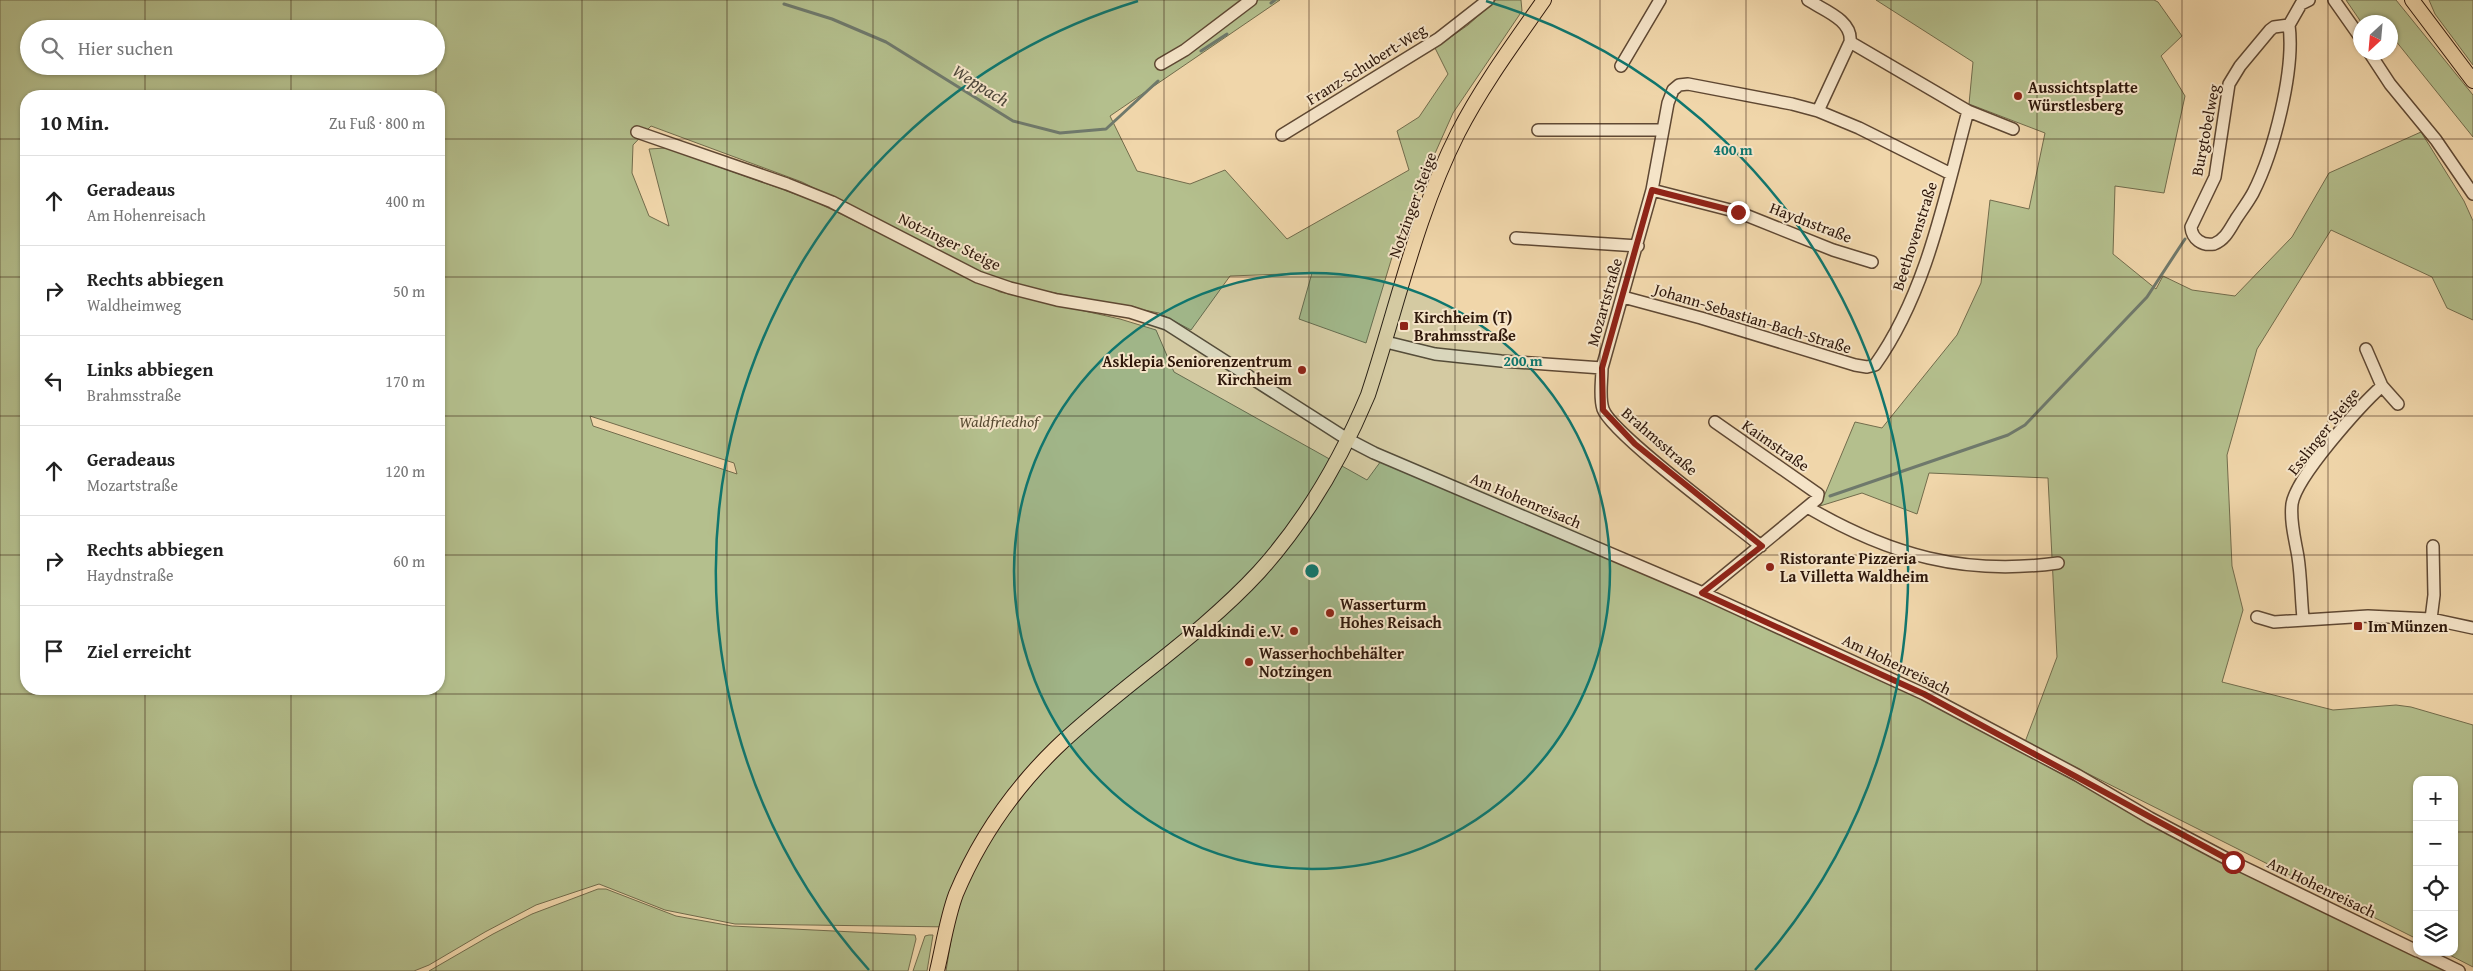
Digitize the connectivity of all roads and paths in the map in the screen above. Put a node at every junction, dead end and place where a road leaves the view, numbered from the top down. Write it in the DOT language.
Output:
graph roads {
  1 [pos="1251,0"];
  2 [pos="1488,0"];
  3 [pos="1544,0"];
  4 [pos="1660,0"];
  5 [pos="1808,0"];
  6 [pos="2309,0"];
  7 [pos="2334,0"];
  8 [pos="2412,0"];
  9 [pos="2289,25"];
  10 [pos="2353,27"];
  11 [pos="1850,42"];
  12 [pos="2374,60"];
  13 [pos="1161,64"];
  14 [pos="1622,66"];
  15 [pos="2473,81"];
  16 [pos="1818,111"];
  17 [pos="1968,111"];
  18 [pos="2013,129"];
  19 [pos="1538,130"];
  20 [pos="1662,130"];
  21 [pos="637,132"];
  22 [pos="1282,135"];
  23 [pos="1951,174"];
  24 [pos="1652,190"];
  25 [pos="2473,194"];
  26 [pos="1516,238"];
  27 [pos="1638,246"];
  28 [pos="1872,262"];
  29 [pos="1623,297"];
  30 [pos="1386,342"];
  31 [pos="2366,349"];
  32 [pos="1875,365"];
  33 [pos="1602,368"];
  34 [pos="2382,386"];
  35 [pos="2398,404"];
  36 [pos="1715,422"];
  37 [pos="1347,439"];
  38 [pos="1809,508"];
  39 [pos="1762,546"];
  40 [pos="2432,546"];
  41 [pos="2058,563"];
  42 [pos="1702,593"];
  43 [pos="2258,617"];
  44 [pos="2303,618"];
  45 [pos="2431,619"];
  46 [pos="2473,628"];
  47 [pos="2413,949"];
  48 [pos="2428,956"];
  49 [pos="937,971"];
  50 [pos="2459,971"];
  1 -- 13 [label="street"];
  2 -- 22 [label="street, Franz-Schubert-Weg"];
  3 -- 30 [label="main road, Notzinger Steige"];
  4 -- 14 [label="street"];
  5 -- 11 [label="street"];
  6 -- 9 [label="street"];
  7 -- 10 [label="street"];
  8 -- 15 [label="main road"];
  9 -- 9 [label="street, Burgtobelweg"];
  11 -- 16 [label="street"];
  11 -- 17 [label="street"];
  12 -- 25 [label="street"];
  16 -- 20 [label="street, Mozartstraße"];
  16 -- 23 [label="street"];
  17 -- 18 [label="street"];
  17 -- 23 [label="street, Beethovenstraße"];
  19 -- 20 [label="street"];
  20 -- 24 [label="street, Mozartstraße"];
  21 -- 37 [label="street, Notzinger Steige"];
  23 -- 32 [label="street, Beethovenstraße"];
  24 -- 27 [label="street, Mozartstraße"];
  24 -- 28 [label="street, Haydnstraße"];
  26 -- 27 [label="street, Mozartstraße"];
  27 -- 29 [label="street, Mozartstraße"];
  29 -- 32 [label="street, Johann-Sebastian-Bach-Straße"];
  29 -- 33 [label="street, Mozartstraße"];
  30 -- 33 [label="street"];
  30 -- 37 [label="main road, Notzinger Steige"];
  31 -- 34 [label="street, Esslinger Steige"];
  33 -- 39 [label="street, Brahmsstraße"];
  34 -- 35 [label="street, Esslinger Steige"];
  34 -- 44 [label="street, Esslinger Steige"];
  36 -- 38 [label="street, Kaimstraße"];
  37 -- 42 [label="street, Am Hohenreisach"];
  37 -- 49 [label="main road, Notzinger Steige"];
  38 -- 39 [label="street"];
  38 -- 41 [label="street"];
  39 -- 42 [label="street"];
  40 -- 45 [label="street"];
  42 -- 47 [label="street, Am Hohenreisach"];
  43 -- 44 [label="street"];
  44 -- 45 [label="street"];
  45 -- 46 [label="street"];
  48 -- 50 [label="street, Am Hohenreisach"];
}
